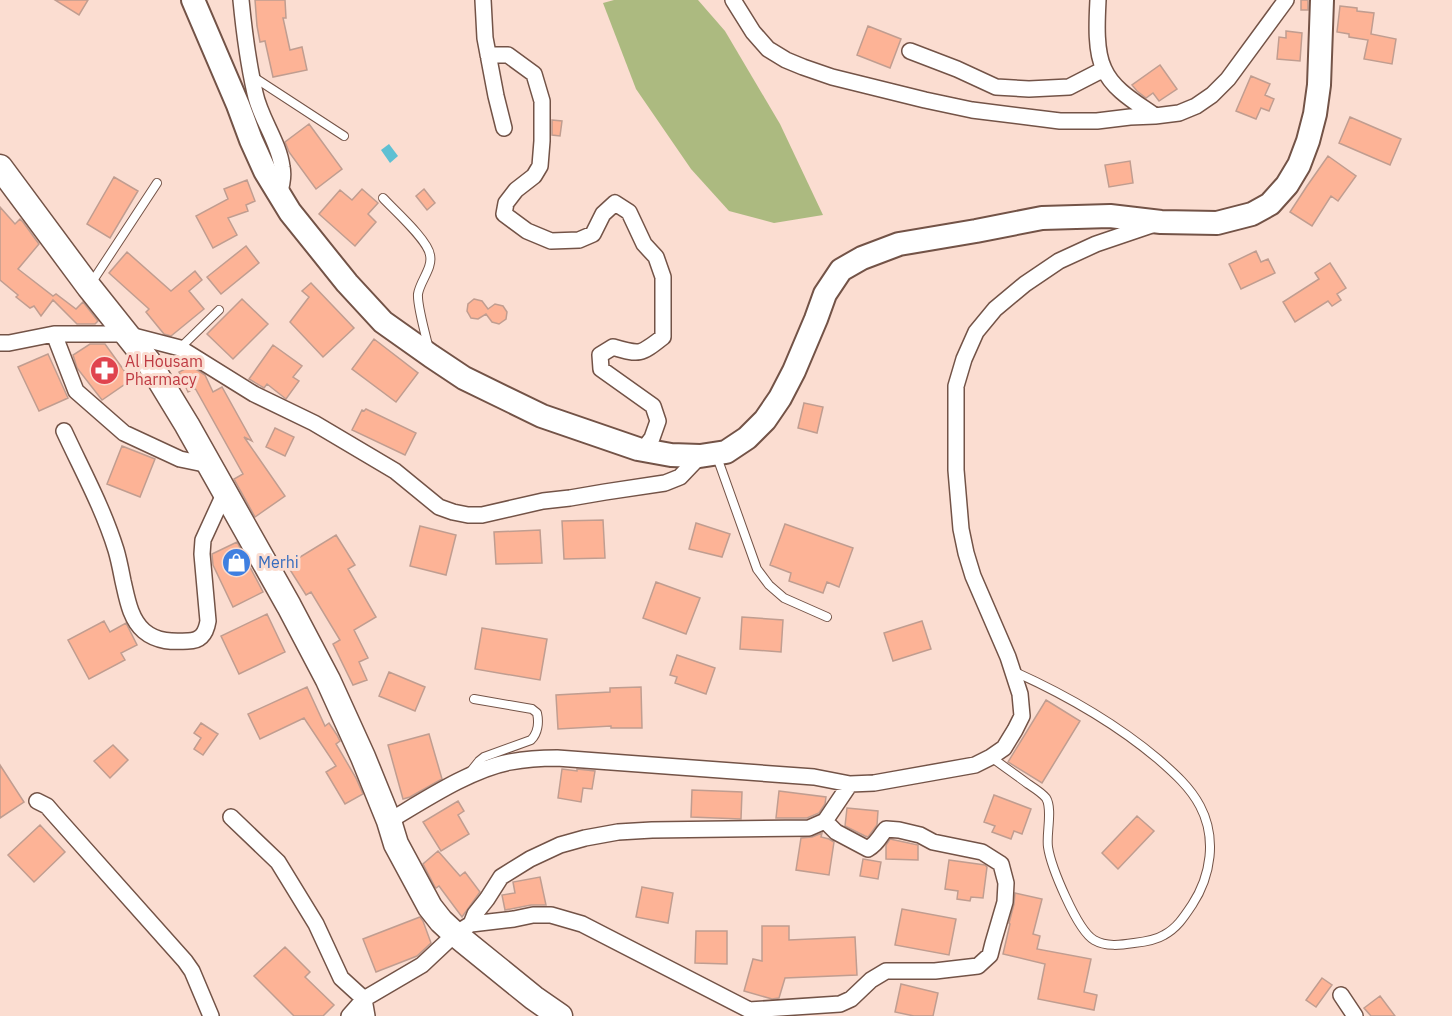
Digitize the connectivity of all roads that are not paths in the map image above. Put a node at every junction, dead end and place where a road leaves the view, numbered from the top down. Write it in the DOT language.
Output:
graph roads {
  1 [pos="193,0"];
  2 [pos="241,0"];
  3 [pos="483,0"];
  4 [pos="733,0"];
  5 [pos="1098,0"];
  6 [pos="1286,0"];
  7 [pos="1322,0"];
  8 [pos="910,51"];
  9 [pos="488,55"];
  10 [pos="1104,69"];
  11 [pos="252,76"];
  12 [pos="1155,116"];
  13 [pos="504,128"];
  14 [pos="344,136"];
  15 [pos="0,167"];
  16 [pos="157,183"];
  17 [pos="279,194"];
  18 [pos="383,198"];
  19 [pos="1161,222"];
  20 [pos="89,287"];
  21 [pos="219,310"];
  22 [pos="54,334"];
  23 [pos="126,334"];
  24 [pos="0,343"];
  25 [pos="180,348"];
  26 [pos="430,357"];
  27 [pos="64,431"];
  28 [pos="643,450"];
  29 [pos="708,455"];
  30 [pos="209,465"];
  31 [pos="225,492"];
  32 [pos="827,617"];
  33 [pos="1012,671"];
  34 [pos="474,699"];
  35 [pos="991,757"];
  36 [pos="460,781"];
  37 [pos="850,784"];
  38 [pos="37,801"];
  39 [pos="231,817"];
  40 [pos="388,821"];
  41 [pos="825,821"];
  42 [pos="463,929"];
  43 [pos="1341,995"];
  44 [pos="364,999"];
  45 [pos="754,1013"];
  46 [pos="211,1016"];
  47 [pos="349,1016"];
  48 [pos="367,1016"];
  49 [pos="560,1016"];
  50 [pos="1355,1016"];
  1 -- 17 [label="main road"];
  2 -- 11 [label="street"];
  3 -- 9 [label="street"];
  4 -- 12 [label="street"];
  5 -- 10 [label="street"];
  6 -- 12 [label="street"];
  7 -- 19 [label="main road"];
  8 -- 10 [label="street"];
  9 -- 13 [label="street"];
  9 -- 28 [label="street"];
  10 -- 12 [label="street"];
  11 -- 14 [label="lane"];
  11 -- 17 [label="street"];
  15 -- 20 [label="main road"];
  16 -- 20 [label="lane"];
  17 -- 26 [label="main road"];
  18 -- 26 [label="lane"];
  19 -- 29 [label="main road"];
  19 -- 33 [label="street"];
  20 -- 23 [label="main road"];
  21 -- 25 [label="lane"];
  22 -- 23 [label="street"];
  22 -- 24 [label="street"];
  22 -- 30 [label="street"];
  23 -- 25 [label="street"];
  23 -- 30 [label="main road"];
  25 -- 29 [label="street"];
  26 -- 28 [label="main road"];
  27 -- 31 [label="street"];
  28 -- 29 [label="main road"];
  29 -- 32 [label="lane"];
  30 -- 31 [label="main road"];
  31 -- 40 [label="main road"];
  33 -- 35 [label="street"];
  33 -- 35 [label="lane"];
  34 -- 36 [label="lane"];
  35 -- 37 [label="street"];
  36 -- 37 [label="street"];
  36 -- 40 [label="street"];
  37 -- 41 [label="street"];
  38 -- 46 [label="street"];
  39 -- 44 [label="street"];
  40 -- 42 [label="main road"];
  41 -- 42 [label="street"];
  41 -- 45 [label="street"];
  42 -- 44 [label="street"];
  42 -- 45 [label="street"];
  42 -- 49 [label="main road"];
  43 -- 50 [label="street"];
  44 -- 47 [label="street"];
  44 -- 48 [label="street"];
}
